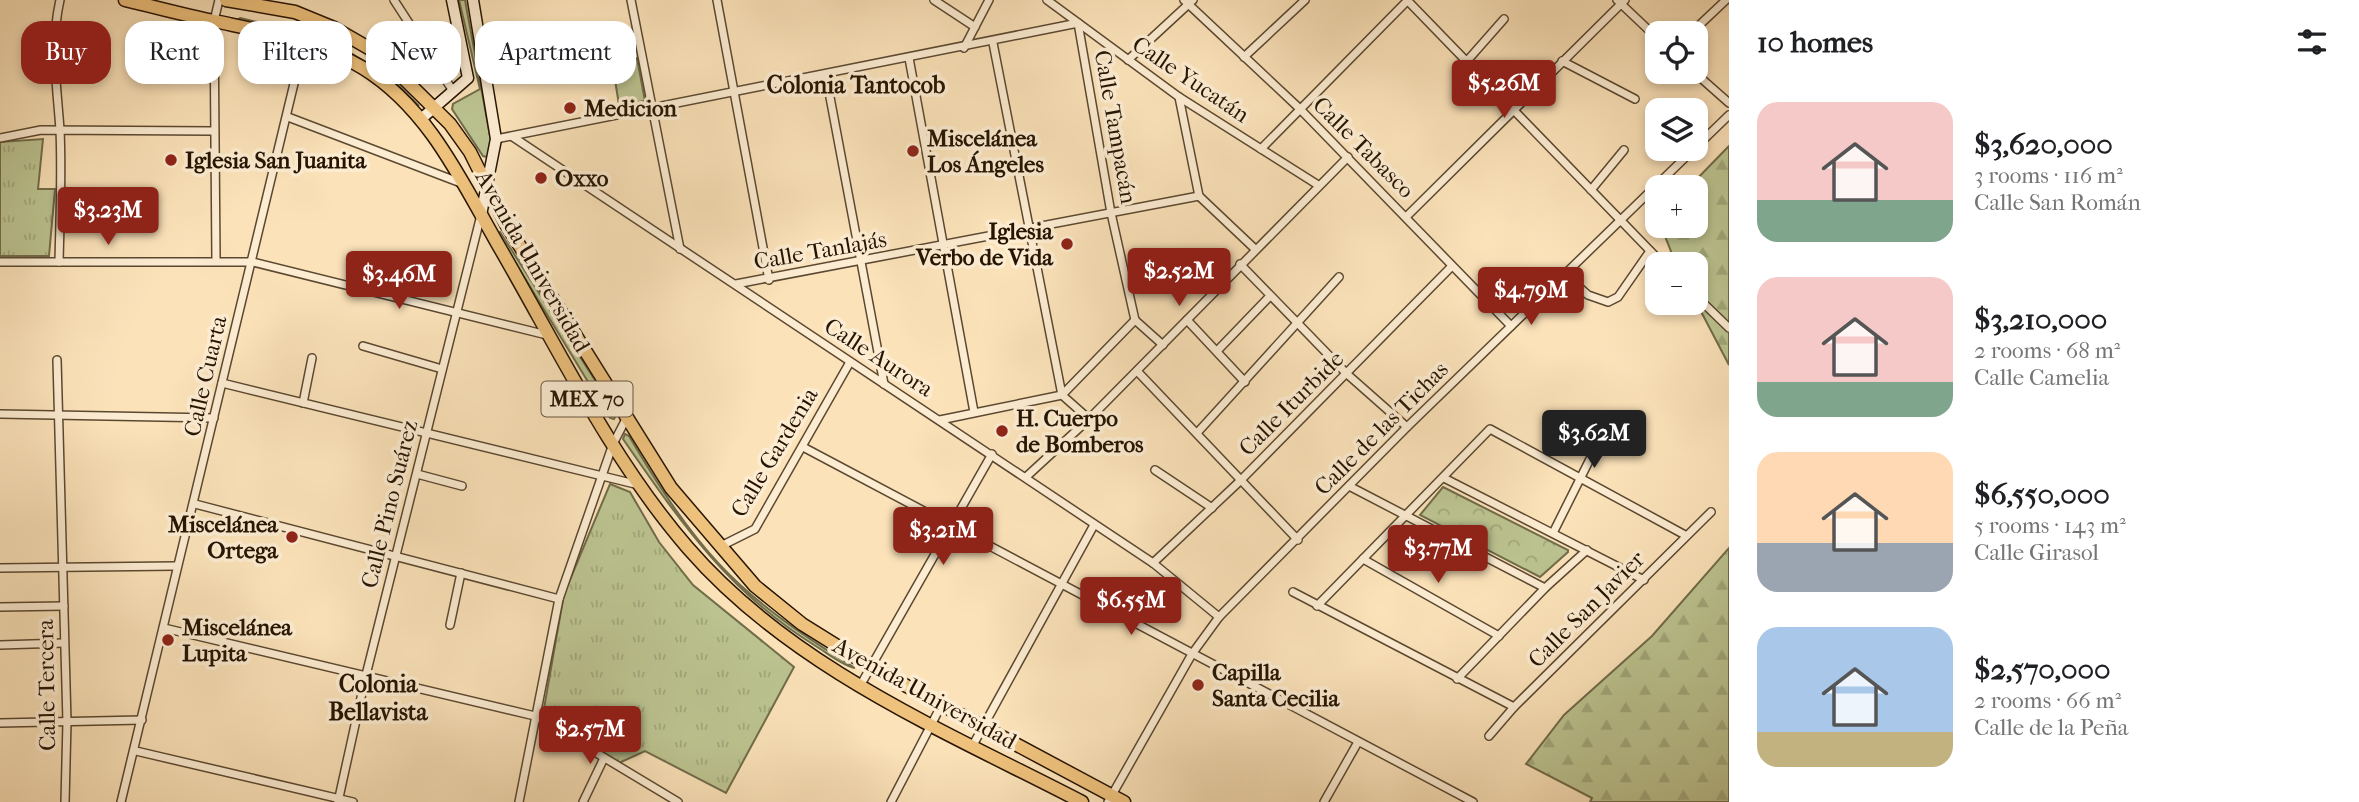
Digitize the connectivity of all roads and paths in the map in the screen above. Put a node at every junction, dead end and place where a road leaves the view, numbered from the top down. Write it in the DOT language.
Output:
graph roads {
  1 [pos="60,0"];
  2 [pos="125,0"];
  3 [pos="219,0"];
  4 [pos="226,0"];
  5 [pos="394,0"];
  6 [pos="452,0"];
  7 [pos="473,0"];
  8 [pos="631,0"];
  9 [pos="717,0"];
  10 [pos="934,0"];
  11 [pos="989,0"];
  12 [pos="1047,0"];
  13 [pos="1305,0"];
  14 [pos="1408,0"];
  15 [pos="1726,0"];
  16 [pos="1621,1"];
  17 [pos="1188,2"];
  18 [pos="1504,19"];
  19 [pos="214,21"];
  20 [pos="1704,21"];
  21 [pos="1078,23"];
  22 [pos="1645,26"];
  23 [pos="975,27"];
  24 [pos="993,43"];
  25 [pos="964,48"];
  26 [pos="1244,57"];
  27 [pos="909,58"];
  28 [pos="1128,60"];
  29 [pos="1467,61"];
  30 [pos="1562,61"];
  31 [pos="352,63"];
  32 [pos="826,76"];
  33 [pos="214,84"];
  34 [pos="295,84"];
  35 [pos="1708,84"];
  36 [pos="453,91"];
  37 [pos="733,93"];
  38 [pos="1179,97"];
  39 [pos="1635,99"];
  40 [pos="1729,103"];
  41 [pos="434,108"];
  42 [pos="1299,108"];
  43 [pos="651,109"];
  44 [pos="1513,110"];
  45 [pos="1729,115"];
  46 [pos="288,117"];
  47 [pos="421,119"];
  48 [pos="60,131"];
  49 [pos="214,131"];
  50 [pos="1708,135"];
  51 [pos="513,137"];
  52 [pos="0,138"];
  53 [pos="496,139"];
  54 [pos="1261,149"];
  55 [pos="1624,150"];
  56 [pos="1348,157"];
  57 [pos="1681,161"];
  58 [pos="465,184"];
  59 [pos="1318,185"];
  60 [pos="486,186"];
  61 [pos="1591,190"];
  62 [pos="1199,196"];
  63 [pos="1111,213"];
  64 [pos="481,215"];
  65 [pos="1406,217"];
  66 [pos="1618,220"];
  67 [pos="1031,229"];
  68 [pos="944,246"];
  69 [pos="680,249"];
  70 [pos="1255,249"];
  71 [pos="1650,251"];
  72 [pos="216,260"];
  73 [pos="0,262"];
  74 [pos="60,262"];
  75 [pos="253,262"];
  76 [pos="863,262"];
  77 [pos="1240,264"];
  78 [pos="1452,266"];
  79 [pos="1564,274"];
  80 [pos="1339,277"];
  81 [pos="769,279"];
  82 [pos="736,284"];
  83 [pos="1270,296"];
  84 [pos="1708,308"];
  85 [pos="456,311"];
  86 [pos="1135,320"];
  87 [pos="1187,320"];
  88 [pos="1299,325"];
  89 [pos="1511,327"];
  90 [pos="1729,328"];
  91 [pos="551,336"];
  92 [pos="1163,345"];
  93 [pos="363,346"];
  94 [pos="1217,350"];
  95 [pos="312,358"];
  96 [pos="57,360"];
  97 [pos="850,362"];
  98 [pos="442,369"];
  99 [pos="1137,371"];
  100 [pos="1347,374"];
  101 [pos="1245,382"];
  102 [pos="222,383"];
  103 [pos="884,384"];
  104 [pos="1062,394"];
  105 [pos="303,403"];
  106 [pos="974,412"];
  107 [pos="61,413"];
  108 [pos="0,415"];
  109 [pos="214,418"];
  110 [pos="626,419"];
  111 [pos="1089,419"];
  112 [pos="940,420"];
  113 [pos="1407,427"];
  114 [pos="426,433"];
  115 [pos="1197,433"];
  116 [pos="613,444"];
  117 [pos="803,447"];
  118 [pos="1596,447"];
  119 [pos="992,454"];
  120 [pos="1155,470"];
  121 [pos="416,474"];
  122 [pos="603,476"];
  123 [pos="1027,477"];
  124 [pos="1444,478"];
  125 [pos="1580,478"];
  126 [pos="1240,481"];
  127 [pos="639,485"];
  128 [pos="462,486"];
  129 [pos="1349,486"];
  130 [pos="195,504"];
  131 [pos="1212,508"];
  132 [pos="1711,512"];
  133 [pos="1406,514"];
  134 [pos="950,525"];
  135 [pos="1094,525"];
  136 [pos="1553,533"];
  137 [pos="1685,534"];
  138 [pos="1298,540"];
  139 [pos="719,548"];
  140 [pos="1587,550"];
  141 [pos="397,556"];
  142 [pos="1363,559"];
  143 [pos="1153,563"];
  144 [pos="176,566"];
  145 [pos="63,567"];
  146 [pos="0,568"];
  147 [pos="461,573"];
  148 [pos="1644,580"];
  149 [pos="1062,585"];
  150 [pos="1545,588"];
  151 [pos="1293,593"];
  152 [pos="559,599"];
  153 [pos="64,606"];
  154 [pos="1317,606"];
  155 [pos="0,607"];
  156 [pos="1219,617"];
  157 [pos="450,625"];
  158 [pos="164,628"];
  159 [pos="1499,636"];
  160 [pos="64,643"];
  161 [pos="0,645"];
  162 [pos="1192,654"];
  163 [pos="871,667"];
  164 [pos="366,675"];
  165 [pos="1457,679"];
  166 [pos="860,686"];
  167 [pos="942,703"];
  168 [pos="1514,708"];
  169 [pos="535,716"];
  170 [pos="142,720"];
  171 [pos="67,722"];
  172 [pos="0,723"];
  173 [pos="932,724"];
  174 [pos="985,725"];
  175 [pos="1489,736"];
  176 [pos="1358,743"];
  177 [pos="973,745"];
  178 [pos="135,751"];
  179 [pos="604,758"];
  180 [pos="339,800"];
  181 [pos="667,800"];
  182 [pos="1115,800"];
  183 [pos="1464,800"];
  184 [pos="65,802"];
  185 [pos="121,802"];
  186 [pos="353,802"];
  187 [pos="519,802"];
  188 [pos="583,802"];
  189 [pos="678,802"];
  190 [pos="891,802"];
  191 [pos="1082,802"];
  192 [pos="1324,802"];
  193 [pos="1473,802"];
  1 -- 48 [label="street"];
  2 -- 19 [label="main road, Avenida Universidad / MEX 70"];
  3 -- 19 [label="street"];
  4 -- 41 [label="main road, Avenida Universidad / MEX 70"];
  5 -- 36 [label="street"];
  6 -- 36 [label="main road"];
  7 -- 53 [label="main road"];
  8 -- 43 [label="street"];
  9 -- 37 [label="street"];
  10 -- 23 [label="street"];
  11 -- 23 [label="street"];
  12 -- 21 [label="street, Calle Yucatán"];
  13 -- 26 [label="street"];
  14 -- 29 [label="street"];
  14 -- 42 [label="street"];
  15 -- 20 [label="street"];
  16 -- 22 [label="street"];
  16 -- 30 [label="street"];
  17 -- 26 [label="street, Calle Tabasco"];
  17 -- 28 [label="street"];
  18 -- 29 [label="street"];
  21 -- 24 [label="street"];
  21 -- 28 [label="street, Calle Yucatán"];
  21 -- 63 [label="street, Calle Tampacán"];
  23 -- 25 [label="street"];
  24 -- 25 [label="street"];
  24 -- 67 [label="street"];
  25 -- 27 [label="street"];
  26 -- 42 [label="street, Calle Tabasco"];
  27 -- 32 [label="street"];
  27 -- 68 [label="street"];
  28 -- 38 [label="street, Calle Yucatán"];
  29 -- 44 [label="street"];
  30 -- 39 [label="street"];
  30 -- 44 [label="street"];
  31 -- 47 [label="main road, Avenida Universidad / MEX 70"];
  32 -- 37 [label="street"];
  32 -- 76 [label="street"];
  33 -- 49 [label="street"];
  34 -- 46 [label="street, Calle Cuarta"];
  35 -- 40 [label="street"];
  36 -- 41 [label="main road"];
  37 -- 43 [label="street"];
  37 -- 81 [label="street"];
  38 -- 54 [label="street, Calle Yucatán"];
  38 -- 62 [label="street"];
  41 -- 47 [label="main road"];
  41 -- 60 [label="main road, Avenida Universidad / MEX 70"];
  42 -- 54 [label="street"];
  42 -- 56 [label="street, Calle Tabasco"];
  43 -- 51 [label="street"];
  43 -- 69 [label="street"];
  44 -- 61 [label="street"];
  44 -- 65 [label="street"];
  45 -- 50 [label="street, Calle de las Tichas"];
  46 -- 58 [label="street"];
  46 -- 75 [label="street, Calle Cuarta"];
  47 -- 58 [label="main road, Avenida Universidad / MEX 70"];
  48 -- 49 [label="street"];
  48 -- 52 [label="street"];
  48 -- 74 [label="street"];
  49 -- 72 [label="street"];
  51 -- 53 [label="street"];
  51 -- 69 [label="street, Calle Aurora"];
  53 -- 60 [label="main road"];
  54 -- 59 [label="street, Calle Yucatán"];
  55 -- 61 [label="street"];
  56 -- 59 [label="street"];
  56 -- 65 [label="street, Calle Tabasco"];
  57 -- 66 [label="street, Calle de las Tichas"];
  58 -- 64 [label="main road, Avenida Universidad / MEX 70"];
  59 -- 70 [label="street"];
  60 -- 64 [label="main road"];
  60 -- 110 [label="main road, Avenida Universidad / MEX 70"];
  61 -- 66 [label="street"];
  62 -- 63 [label="street, Calle Tanlajás"];
  62 -- 70 [label="street"];
  63 -- 67 [label="street, Calle Tanlajás"];
  63 -- 86 [label="street, Calle Tampacán"];
  64 -- 85 [label="street, Calle Pino Suárez"];
  64 -- 91 [label="main road, Avenida Universidad / MEX 70"];
  65 -- 78 [label="street, Calle Tabasco"];
  66 -- 71 [label="street"];
  66 -- 79 [label="street, Calle de las Tichas"];
  67 -- 68 [label="street, Calle Tanlajás"];
  67 -- 104 [label="street"];
  68 -- 76 [label="street, Calle Tanlajás"];
  68 -- 106 [label="street"];
  69 -- 82 [label="street, Calle Aurora"];
  70 -- 77 [label="street"];
  71 -- 79 [label="street"];
  72 -- 74 [label="street"];
  72 -- 75 [label="street"];
  73 -- 74 [label="street"];
  75 -- 85 [label="street"];
  75 -- 102 [label="street, Calle Cuarta"];
  76 -- 81 [label="street, Calle Tanlajás"];
  76 -- 103 [label="street"];
  77 -- 83 [label="street"];
  77 -- 87 [label="street"];
  78 -- 89 [label="street, Calle Tabasco"];
  78 -- 100 [label="street, Calle Iturbide"];
  79 -- 89 [label="street, Calle de las Tichas"];
  80 -- 88 [label="street"];
  81 -- 82 [label="street, Calle Tanlajás"];
  82 -- 97 [label="street, Calle Aurora"];
  83 -- 88 [label="street"];
  83 -- 94 [label="street"];
  84 -- 90 [label="street"];
  85 -- 91 [label="street"];
  85 -- 98 [label="street, Calle Pino Suárez"];
  86 -- 92 [label="street"];
  86 -- 104 [label="street"];
  87 -- 92 [label="street"];
  87 -- 94 [label="street"];
  88 -- 100 [label="street"];
  88 -- 101 [label="street"];
  89 -- 113 [label="street, Calle de las Tichas"];
  91 -- 116 [label="main road, Avenida Universidad / MEX 70"];
  92 -- 99 [label="street"];
  93 -- 98 [label="street"];
  94 -- 101 [label="street"];
  95 -- 105 [label="street"];
  96 -- 107 [label="street, Calle Tercera"];
  97 -- 103 [label="street, Calle Aurora"];
  97 -- 117 [label="street, Calle Gardenia"];
  98 -- 114 [label="street, Calle Pino Suárez"];
  99 -- 111 [label="street"];
  99 -- 115 [label="street"];
  100 -- 113 [label="street"];
  100 -- 126 [label="street, Calle Iturbide"];
  101 -- 115 [label="street"];
  102 -- 105 [label="street"];
  102 -- 109 [label="street, Calle Cuarta"];
  103 -- 112 [label="street, Calle Aurora"];
  104 -- 106 [label="street"];
  104 -- 111 [label="street"];
  105 -- 114 [label="street"];
  106 -- 112 [label="street"];
  107 -- 108 [label="street"];
  107 -- 109 [label="street"];
  107 -- 145 [label="street, Calle Tercera"];
  109 -- 130 [label="street, Calle Cuarta"];
  110 -- 116 [label="street"];
  110 -- 139 [label="main road, Avenida Universidad / MEX 70"];
  111 -- 123 [label="street"];
  112 -- 119 [label="street, Calle Aurora"];
  113 -- 129 [label="street, Calle de las Tichas"];
  114 -- 121 [label="street, Calle Pino Suárez"];
  114 -- 122 [label="street"];
  115 -- 126 [label="street"];
  116 -- 122 [label="street"];
  116 -- 127 [label="main road, Avenida Universidad / MEX 70"];
  117 -- 134 [label="street"];
  117 -- 139 [label="street, Calle Gardenia"];
  118 -- 125 [label="street"];
  119 -- 123 [label="street, Calle Aurora"];
  119 -- 134 [label="street"];
  120 -- 131 [label="street"];
  121 -- 128 [label="street"];
  121 -- 141 [label="street, Calle Pino Suárez"];
  122 -- 127 [label="street"];
  122 -- 152 [label="street"];
  123 -- 135 [label="street, Calle Aurora"];
  124 -- 125 [label="street"];
  124 -- 133 [label="street"];
  124 -- 136 [label="street"];
  125 -- 136 [label="street"];
  125 -- 137 [label="street"];
  126 -- 131 [label="street, Calle Iturbide"];
  126 -- 138 [label="street"];
  127 -- 166 [label="main road, Avenida Universidad / MEX 70"];
  129 -- 133 [label="street"];
  129 -- 138 [label="street, Calle de las Tichas"];
  130 -- 141 [label="street"];
  130 -- 144 [label="street, Calle Cuarta"];
  131 -- 143 [label="street, Calle Iturbide"];
  132 -- 137 [label="street, Calle San Javier"];
  133 -- 142 [label="street"];
  133 -- 150 [label="street"];
  134 -- 149 [label="street"];
  134 -- 163 [label="street"];
  135 -- 143 [label="street, Calle Aurora"];
  135 -- 149 [label="street"];
  136 -- 140 [label="street"];
  137 -- 148 [label="street, Calle San Javier"];
  138 -- 156 [label="street, Calle de las Tichas"];
  139 -- 163 [label="main road, Avenida Universidad / MEX 70"];
  140 -- 148 [label="street"];
  140 -- 150 [label="street"];
  141 -- 147 [label="street"];
  141 -- 164 [label="street, Calle Pino Suárez"];
  142 -- 154 [label="street"];
  142 -- 159 [label="street"];
  143 -- 156 [label="street, Calle Aurora"];
  144 -- 145 [label="street"];
  144 -- 158 [label="street, Calle Cuarta"];
  145 -- 146 [label="street"];
  145 -- 153 [label="street, Calle Tercera"];
  147 -- 152 [label="street"];
  147 -- 157 [label="street"];
  148 -- 168 [label="street, Calle San Javier"];
  149 -- 162 [label="street"];
  149 -- 174 [label="street"];
  150 -- 159 [label="street"];
  151 -- 154 [label="street"];
  152 -- 169 [label="street"];
  153 -- 155 [label="street"];
  153 -- 160 [label="street, Calle Tercera"];
  154 -- 165 [label="street"];
  156 -- 162 [label="street, Calle de las Tichas"];
  158 -- 164 [label="street"];
  158 -- 170 [label="street, Calle Cuarta"];
  159 -- 165 [label="street"];
  160 -- 161 [label="street"];
  160 -- 171 [label="street, Calle Tercera"];
  162 -- 176 [label="street"];
  162 -- 182 [label="street, Calle de las Tichas"];
  163 -- 166 [label="street"];
  163 -- 167 [label="main road, Avenida Universidad / MEX 70"];
  164 -- 169 [label="street"];
  164 -- 180 [label="street, Calle Pino Suárez"];
  165 -- 168 [label="street"];
  166 -- 173 [label="main road, Avenida Universidad / MEX 70"];
  167 -- 173 [label="street"];
  167 -- 174 [label="main road, Avenida Universidad / MEX 70"];
  168 -- 175 [label="street, Calle San Javier"];
  169 -- 179 [label="street"];
  169 -- 187 [label="street"];
  170 -- 171 [label="street"];
  170 -- 178 [label="street, Calle Cuarta"];
  171 -- 172 [label="street"];
  171 -- 184 [label="street, Calle Tercera"];
  173 -- 177 [label="main road, Avenida Universidad / MEX 70"];
  173 -- 190 [label="street"];
  174 -- 177 [label="street"];
  174 -- 182 [label="main road, Avenida Universidad / MEX 70"];
  176 -- 183 [label="street"];
  176 -- 192 [label="street"];
  177 -- 191 [label="main road, Avenida Universidad / MEX 70"];
  178 -- 180 [label="street"];
  178 -- 185 [label="street, Calle Cuarta"];
  179 -- 181 [label="street"];
  179 -- 188 [label="street"];
  180 -- 186 [label="street"];
  181 -- 189 [label="street"];
  183 -- 193 [label="street"];
}
